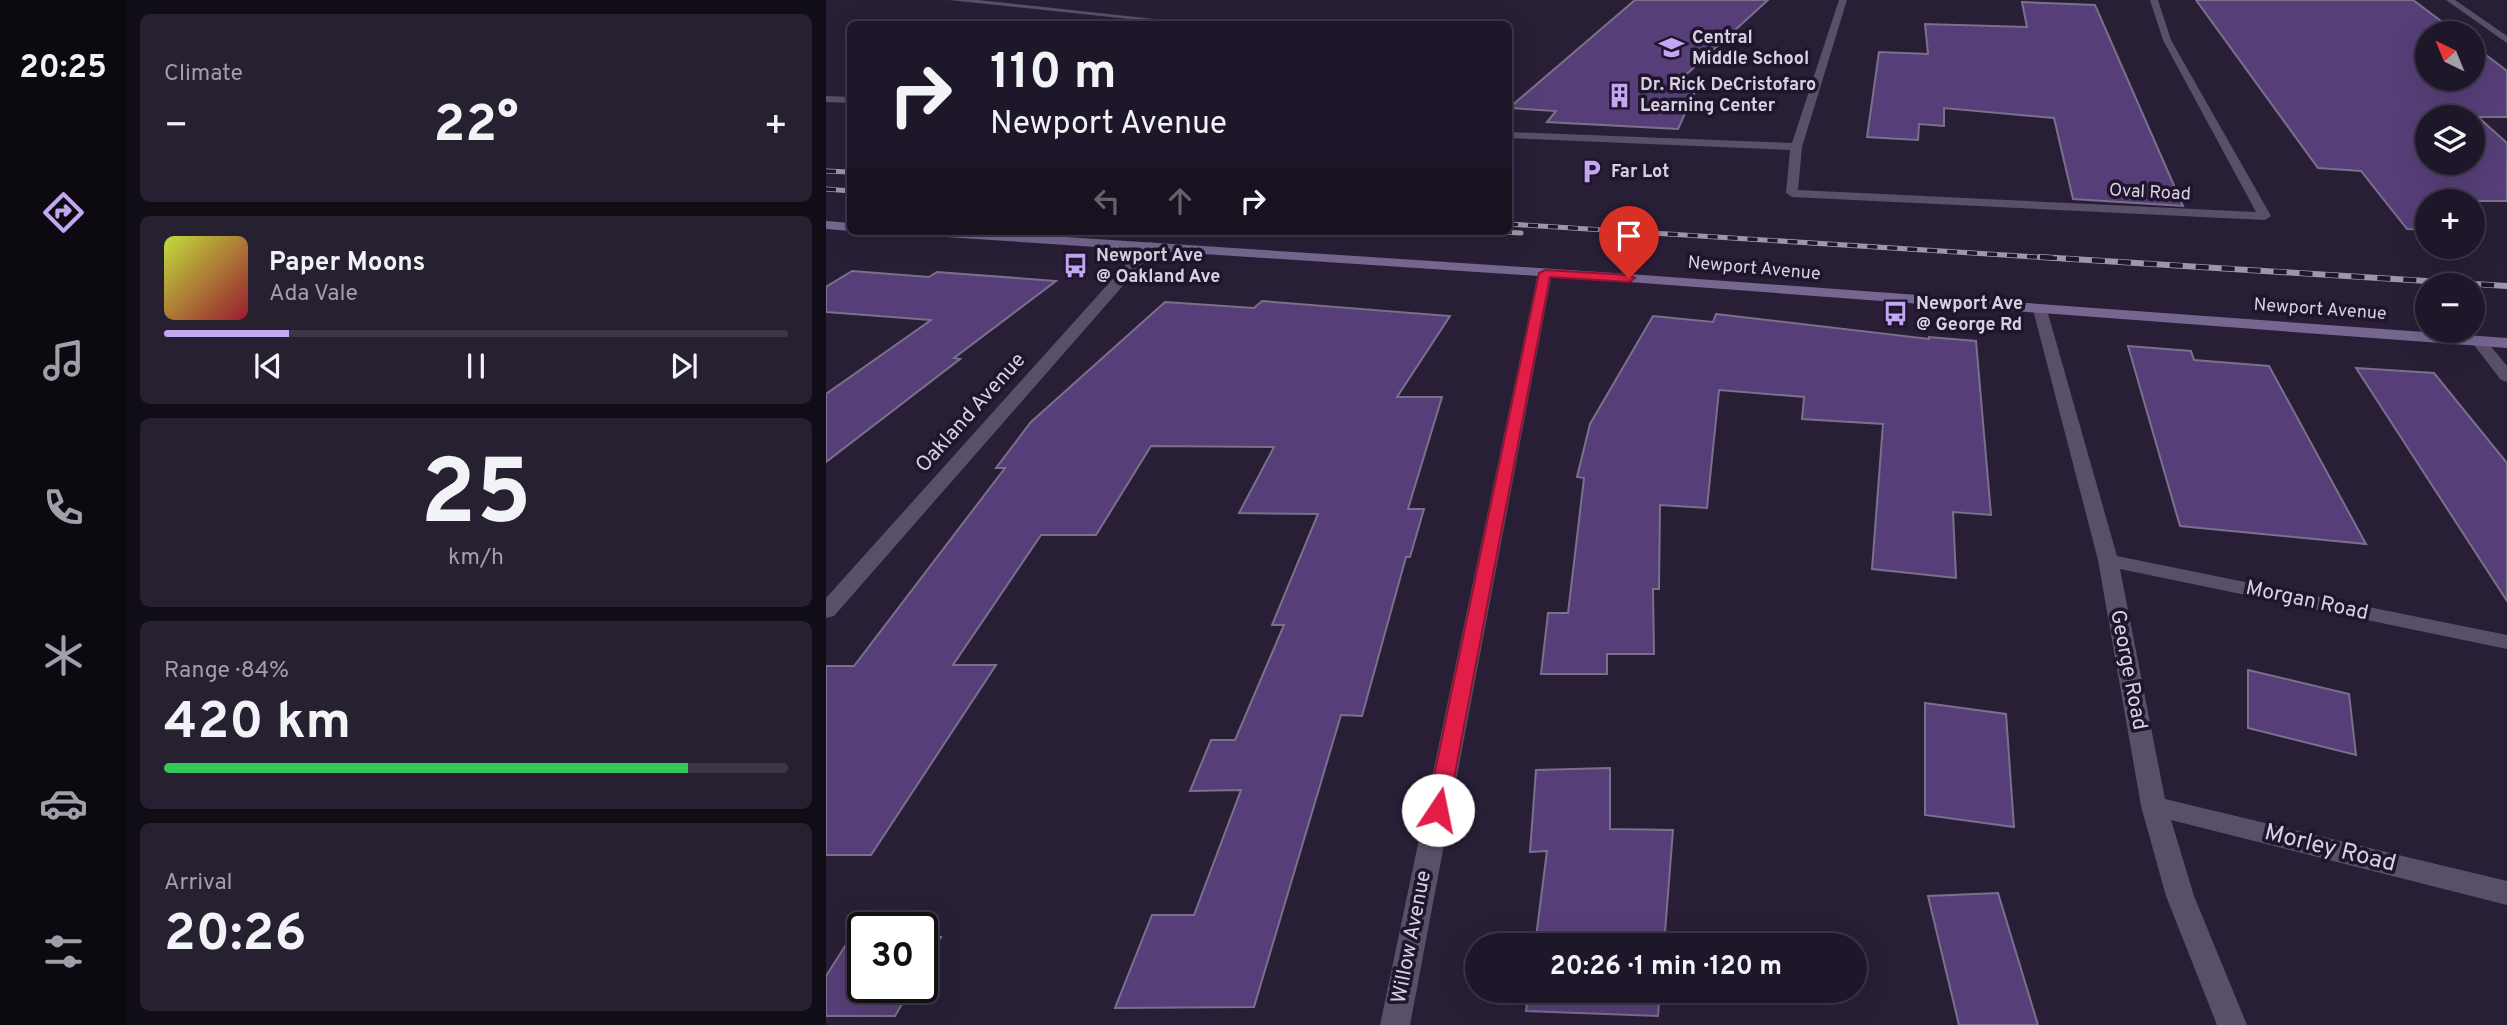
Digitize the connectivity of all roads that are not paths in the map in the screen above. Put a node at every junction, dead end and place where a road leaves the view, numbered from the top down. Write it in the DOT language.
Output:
graph roads {
  1 [pos="953,0"];
  2 [pos="1843,0"];
  3 [pos="2154,0"];
  4 [pos="2450,0"];
  5 [pos="1166,21"];
  6 [pos="2507,40"];
  7 [pos="826,99"];
  8 [pos="847,100"];
  9 [pos="1512,135"];
  10 [pos="1796,148"];
  11 [pos="826,225"];
  12 [pos="847,227"];
  13 [pos="978,235"];
  14 [pos="1150,246"];
  15 [pos="1545,273"];
  16 [pos="2040,310"];
  17 [pos="2415,336"];
  18 [pos="2485,341"];
  19 [pos="2481,343"];
  20 [pos="2507,343"];
  21 [pos="2507,377"];
  22 [pos="2108,560"];
  23 [pos="826,611"];
  24 [pos="2507,642"];
  25 [pos="2154,806"];
  26 [pos="2507,893"];
  27 [pos="1395,1025"];
  28 [pos="2232,1025"];
  1 -- 5 [label="street"];
  2 -- 10 [label="street"];
  3 -- 10 [label="street, Oval Road"];
  4 -- 6 [label="street"];
  7 -- 8 [label="street"];
  9 -- 10 [label="street"];
  11 -- 12 [label="main road"];
  13 -- 14 [label="main road, Newport Avenue"];
  14 -- 15 [label="main road, Newport Avenue"];
  14 -- 23 [label="street, Oakland Avenue"];
  15 -- 16 [label="main road, Newport Avenue"];
  15 -- 27 [label="street, Willow Avenue"];
  16 -- 17 [label="main road, Newport Avenue"];
  16 -- 22 [label="street, George Road"];
  18 -- 20 [label="main road, Newport Avenue"];
  19 -- 21 [label="street"];
  22 -- 24 [label="street, Morgan Road"];
  22 -- 25 [label="street, George Road"];
  25 -- 26 [label="street, Morley Road"];
  25 -- 28 [label="street, George Road"];
}
